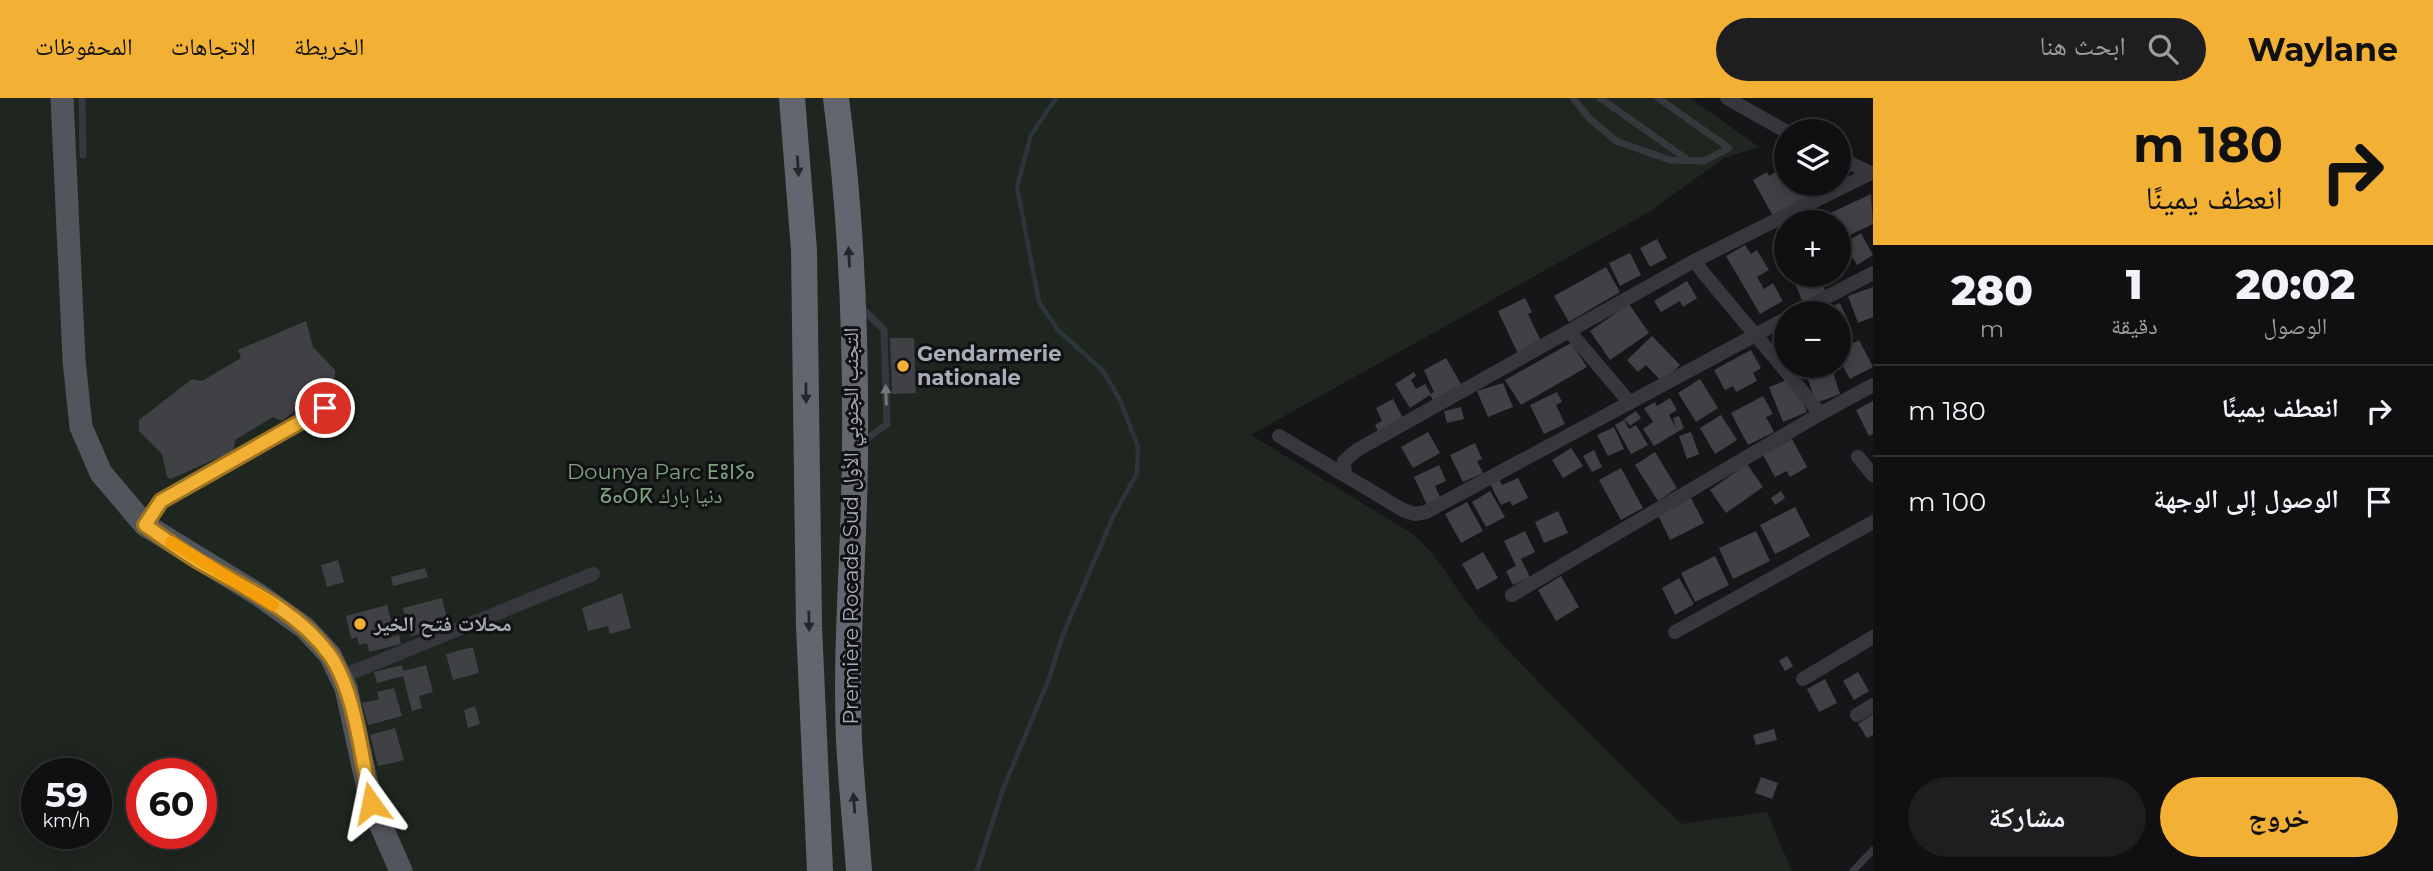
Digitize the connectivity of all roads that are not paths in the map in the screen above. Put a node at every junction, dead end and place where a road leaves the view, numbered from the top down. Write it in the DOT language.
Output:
graph roads {
  1 [pos="62,98"];
  2 [pos="82,98"];
  3 [pos="792,98"];
  4 [pos="836,98"];
  5 [pos="1573,98"];
  6 [pos="1600,98"];
  7 [pos="1658,98"];
  8 [pos="1727,98"];
  9 [pos="1774,125"];
  10 [pos="1657,138"];
  11 [pos="1646,151"];
  12 [pos="83,155"];
  13 [pos="1688,160"];
  14 [pos="1851,164"];
  15 [pos="1872,174"];
  16 [pos="1694,261"];
  17 [pos="1873,273"];
  18 [pos="1819,301"];
  19 [pos="1774,325"];
  20 [pos="1569,331"];
  21 [pos="1753,336"];
  22 [pos="1873,385"];
  23 [pos="1630,403"];
  24 [pos="325,408"];
  25 [pos="1820,414"];
  26 [pos="1279,436"];
  27 [pos="1858,457"];
  28 [pos="1345,473"];
  29 [pos="1873,475"];
  30 [pos="1873,522"];
  31 [pos="145,525"];
  32 [pos="593,575"];
  33 [pos="1512,595"];
  34 [pos="1675,632"];
  35 [pos="1873,637"];
  36 [pos="341,677"];
  37 [pos="1803,679"];
  38 [pos="1873,705"];
  39 [pos="1857,715"];
  40 [pos="1873,850"];
  41 [pos="401,871"];
  42 [pos="817,871"];
  43 [pos="859,871"];
  44 [pos="1853,871"];
  1 -- 31 [label="main road"];
  2 -- 12 [label="lane"];
  3 -- 42 [label="highway, Première Rocade Sud التجنب الجنوبي الأول, one-way"];
  43 -- 4 [label="highway, Première Rocade Sud التجنب الجنوبي الأول, one-way"];
  5 -- 11 [label="lane"];
  6 -- 10 [label="lane"];
  7 -- 13 [label="lane"];
  8 -- 9 [label="street"];
  10 -- 11 [label="lane"];
  10 -- 13 [label="lane"];
  11 -- 13 [label="lane"];
  14 -- 15 [label="street"];
  15 -- 16 [label="street"];
  16 -- 20 [label="street"];
  16 -- 21 [label="street"];
  17 -- 18 [label="street"];
  19 -- 21 [label="street"];
  20 -- 23 [label="street"];
  20 -- 28 [label="street"];
  21 -- 23 [label="street"];
  21 -- 25 [label="street"];
  22 -- 25 [label="street"];
  23 -- 28 [label="street"];
  24 -- 31 [label="street"];
  25 -- 33 [label="street"];
  26 -- 28 [label="street"];
  27 -- 29 [label="street"];
  30 -- 34 [label="street"];
  31 -- 36 [label="main road"];
  32 -- 36 [label="street"];
  35 -- 37 [label="street"];
  36 -- 41 [label="main road"];
  38 -- 39 [label="street"];
  40 -- 44 [label="lane"];
}
